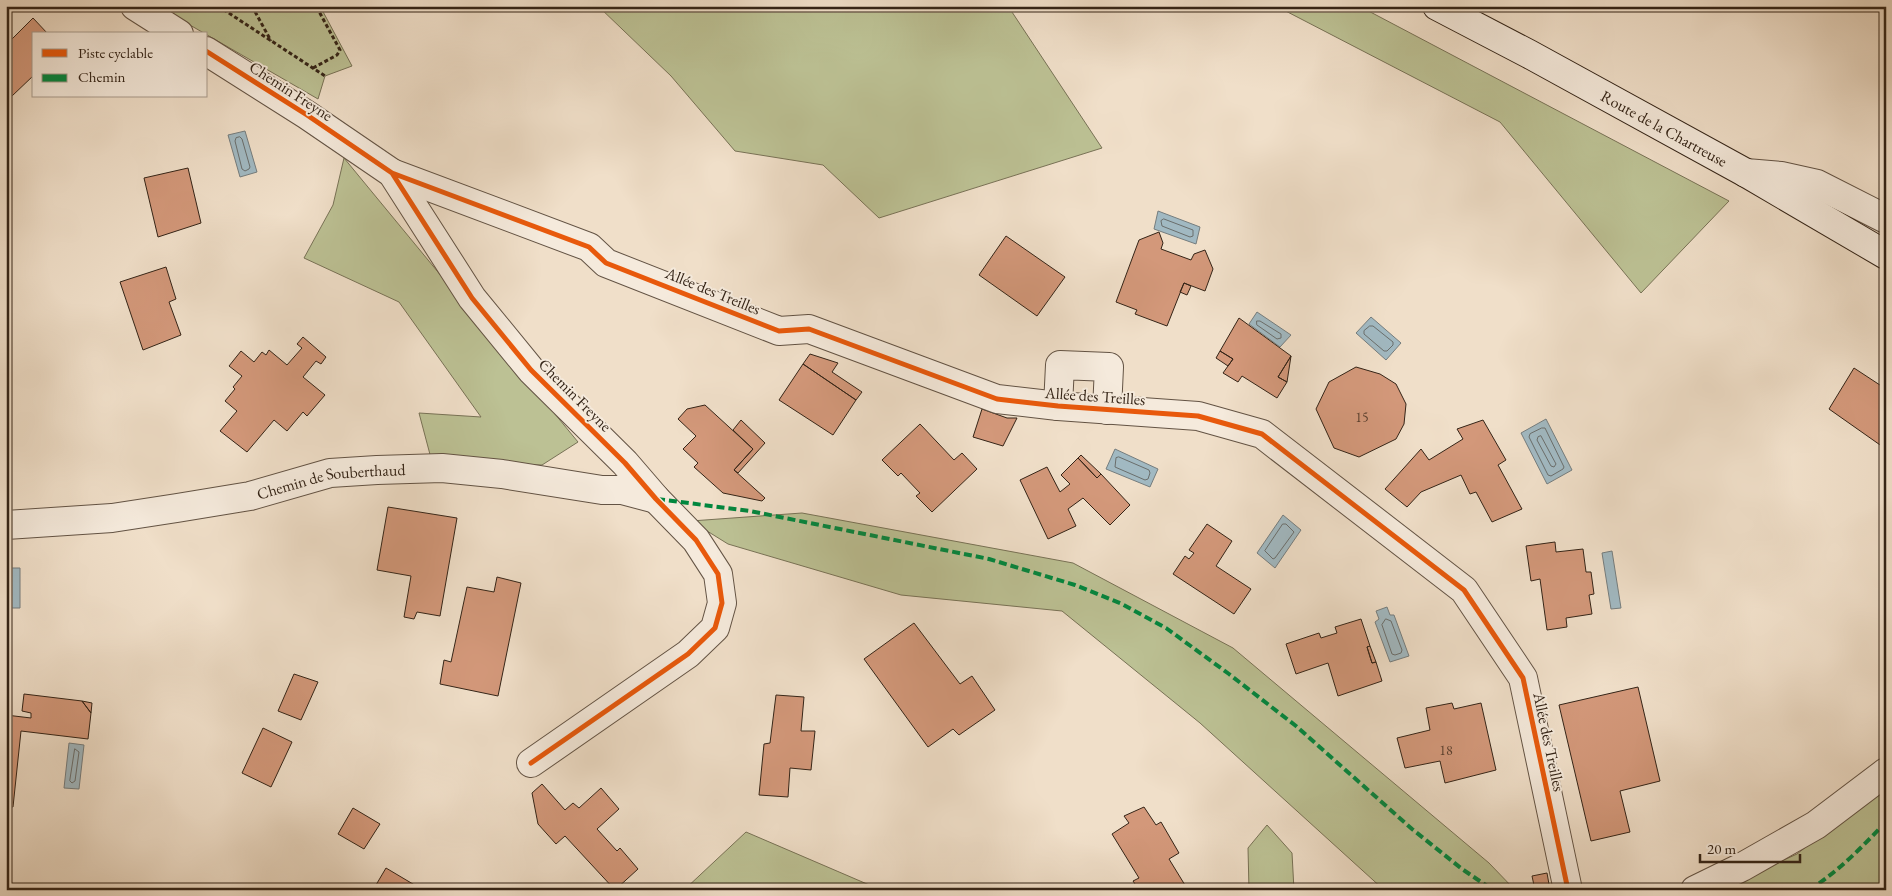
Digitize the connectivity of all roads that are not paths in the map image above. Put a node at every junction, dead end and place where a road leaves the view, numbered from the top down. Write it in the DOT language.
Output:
graph roads {
  1 [pos="135,6"];
  2 [pos="1438,6"];
  3 [pos="176,32"];
  4 [pos="208,52"];
  5 [pos="392,173"];
  6 [pos="1746,173"];
  7 [pos="1886,219"];
  8 [pos="1886,255"];
  9 [pos="1058,406"];
  10 [pos="1107,410"];
  11 [pos="656,499"];
  12 [pos="6,525"];
  13 [pos="531,763"];
  14 [pos="1886,772"];
  15 [pos="1568,890"];
  16 [pos="1695,890"];
  1 -- 3 [label="street"];
  2 -- 6 [label="street, Route de la Chartreuse"];
  4 -- 5 [label="street, Chemin Freyne"];
  5 -- 9 [label="street, Allée des Treilles"];
  5 -- 11 [label="street, Chemin Freyne"];
  6 -- 7 [label="street"];
  6 -- 8 [label="street, Route de la Chartreuse"];
  9 -- 10 [label="street, Allée des Treilles"];
  9 -- 10 [label="street, Allée des Treilles"];
  10 -- 15 [label="street, Allée des Treilles"];
  11 -- 12 [label="street, Chemin de Souberthaud"];
  11 -- 13 [label="street, Chemin Freyne"];
  14 -- 16 [label="street"];
}
